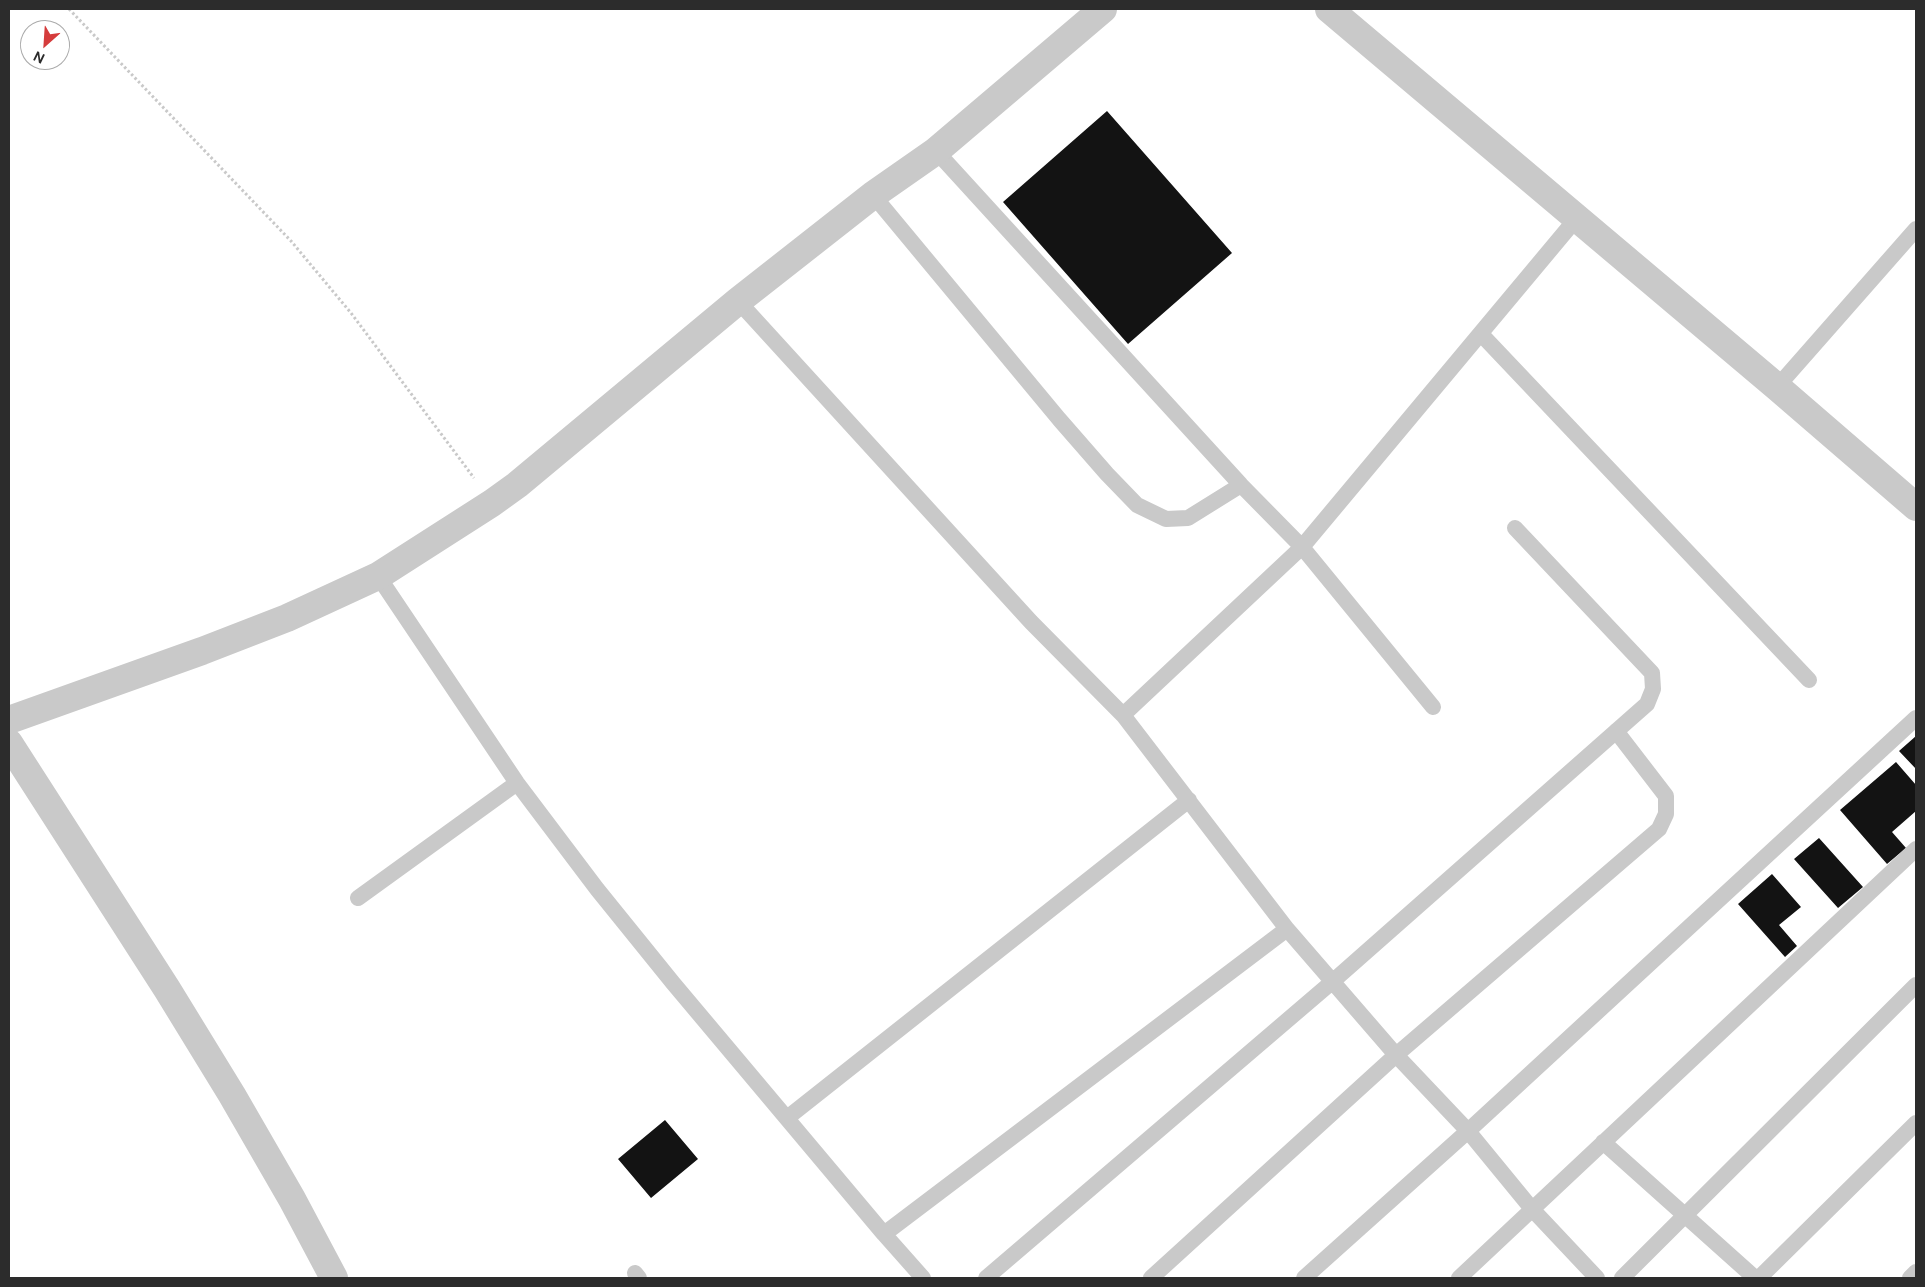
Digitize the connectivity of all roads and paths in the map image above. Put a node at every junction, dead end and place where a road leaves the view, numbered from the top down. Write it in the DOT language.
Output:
graph roads {
  1 [pos="69,9"];
  2 [pos="1104,9"];
  3 [pos="1329,9"];
  4 [pos="936,151"];
  5 [pos="873,195"];
  6 [pos="1576,218"];
  7 [pos="1916,229"];
  8 [pos="738,301"];
  9 [pos="1481,334"];
  10 [pos="1776,387"];
  11 [pos="1241,484"];
  12 [pos="492,503"];
  13 [pos="1916,507"];
  14 [pos="1515,528"];
  15 [pos="1302,547"];
  16 [pos="378,576"];
  17 [pos="1809,680"];
  18 [pos="1433,707"];
  19 [pos="1123,715"];
  20 [pos="1916,718"];
  21 [pos="9,720"];
  22 [pos="1616,731"];
  23 [pos="9,743"];
  24 [pos="517,783"];
  25 [pos="1189,800"];
  26 [pos="1916,849"];
  27 [pos="358,898"];
  28 [pos="1287,929"];
  29 [pos="1332,982"];
  30 [pos="1916,985"];
  31 [pos="1396,1055"];
  32 [pos="787,1118"];
  33 [pos="1916,1123"];
  34 [pos="1468,1131"];
  35 [pos="1603,1142"];
  36 [pos="1532,1208"];
  37 [pos="1685,1217"];
  38 [pos="884,1234"];
  39 [pos="1916,1272"];
  40 [pos="334,1278"];
  41 [pos="923,1278"];
  42 [pos="986,1278"];
  43 [pos="1150,1278"];
  44 [pos="1304,1278"];
  45 [pos="1459,1278"];
  46 [pos="1596,1278"];
  47 [pos="1622,1278"];
  48 [pos="1755,1278"];
  49 [pos="1759,1278"];
  50 [pos="1910,1278"];
  1 -- 12 [label="path"];
  2 -- 4 [label="street"];
  3 -- 6 [label="street"];
  4 -- 5 [label="street"];
  4 -- 11 [label="lane"];
  5 -- 8 [label="street"];
  5 -- 11 [label="lane"];
  6 -- 9 [label="lane"];
  6 -- 10 [label="street"];
  7 -- 10 [label="lane"];
  8 -- 12 [label="street"];
  8 -- 19 [label="lane"];
  9 -- 15 [label="lane"];
  9 -- 17 [label="lane"];
  10 -- 13 [label="street"];
  11 -- 15 [label="lane"];
  12 -- 16 [label="street"];
  14 -- 22 [label="lane"];
  15 -- 18 [label="lane"];
  15 -- 19 [label="lane"];
  16 -- 21 [label="street"];
  16 -- 24 [label="lane"];
  19 -- 25 [label="lane"];
  20 -- 34 [label="lane"];
  22 -- 29 [label="lane"];
  22 -- 31 [label="lane"];
  23 -- 40 [label="street"];
  24 -- 27 [label="lane"];
  24 -- 32 [label="lane"];
  25 -- 28 [label="lane"];
  25 -- 32 [label="lane"];
  26 -- 35 [label="lane"];
  28 -- 29 [label="lane"];
  28 -- 38 [label="lane"];
  29 -- 31 [label="lane"];
  29 -- 42 [label="lane"];
  30 -- 37 [label="lane"];
  31 -- 34 [label="lane"];
  31 -- 43 [label="lane"];
  32 -- 38 [label="lane"];
  33 -- 49 [label="lane"];
  34 -- 36 [label="lane"];
  34 -- 44 [label="lane"];
  35 -- 36 [label="lane"];
  35 -- 37 [label="lane"];
  36 -- 45 [label="lane"];
  36 -- 46 [label="lane"];
  37 -- 47 [label="lane"];
  37 -- 48 [label="lane"];
  38 -- 41 [label="lane"];
  39 -- 50 [label="lane"];
}
